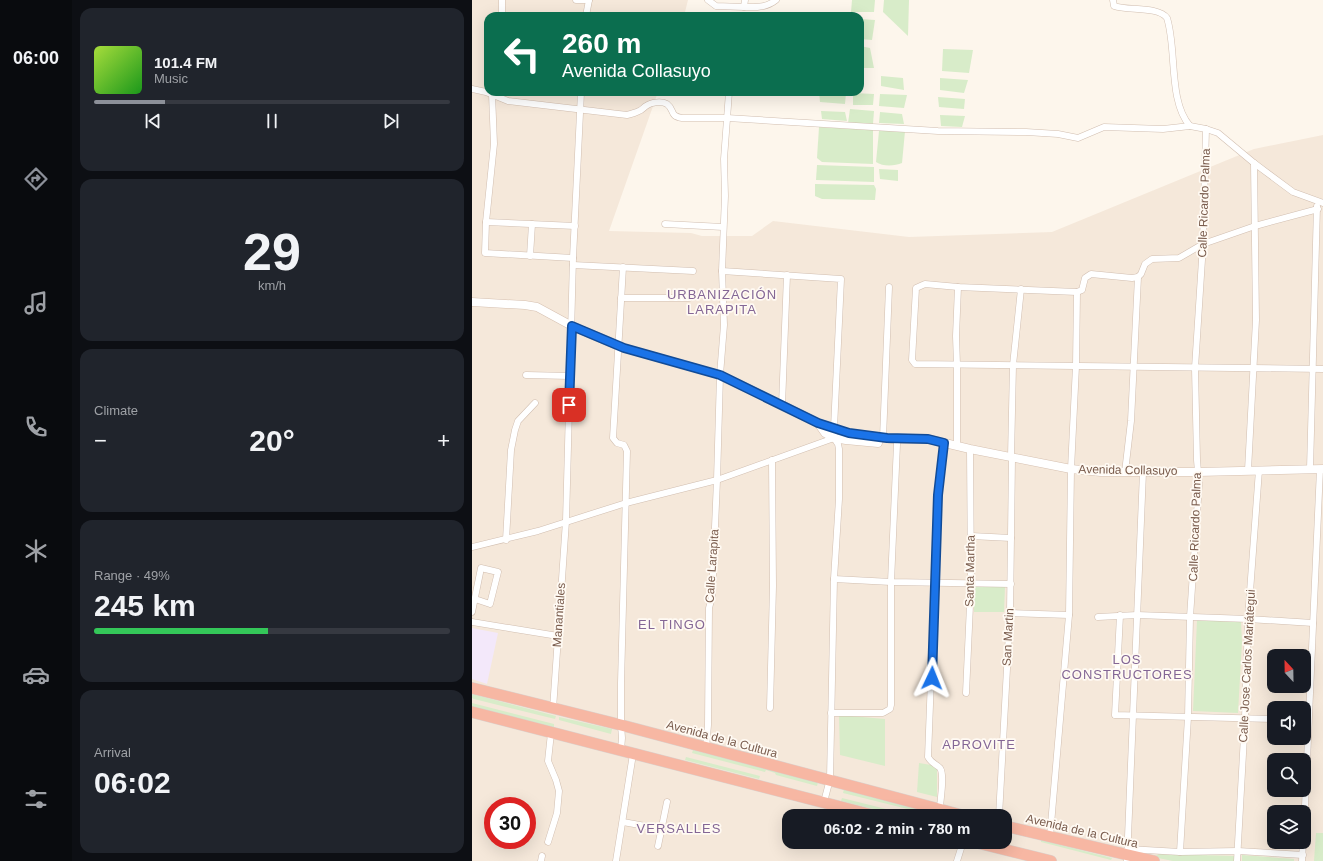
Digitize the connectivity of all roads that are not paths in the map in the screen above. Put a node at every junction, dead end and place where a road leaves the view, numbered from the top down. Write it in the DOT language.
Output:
graph roads {
  1 [pos="502,0"];
  2 [pos="576,0"];
  3 [pos="589,0"];
  4 [pos="708,0"];
  5 [pos="776,0"];
  6 [pos="1113,0"];
  7 [pos="744,3"];
  8 [pos="502,12"];
  9 [pos="587,12"];
  10 [pos="472,89"];
  11 [pos="484,92"];
  12 [pos="492,96"];
  13 [pos="501,96"];
  14 [pos="581,96"];
  15 [pos="729,96"];
  16 [pos="580,110"];
  17 [pos="727,118"];
  18 [pos="1190,126"];
  19 [pos="1206,129"];
  20 [pos="1254,163"];
  21 [pos="1320,202"];
  22 [pos="1318,209"];
  23 [pos="486,222"];
  24 [pos="532,224"];
  25 [pos="665,224"];
  26 [pos="575,226"];
  27 [pos="1255,226"];
  28 [pos="723,227"];
  29 [pos="1203,244"];
  30 [pos="530,256"];
  31 [pos="574,258"];
  32 [pos="573,265"];
  33 [pos="623,267"];
  34 [pos="693,271"];
  35 [pos="722,271"];
  36 [pos="787,275"];
  37 [pos="1138,277"];
  38 [pos="889,287"];
  39 [pos="958,287"];
  40 [pos="1021,289"];
  41 [pos="1077,292"];
  42 [pos="621,298"];
  43 [pos="689,298"];
  44 [pos="472,302"];
  45 [pos="572,326"];
  46 [pos="618,346"];
  47 [pos="957,365"];
  48 [pos="1013,365"];
  49 [pos="1076,366"];
  50 [pos="1135,368"];
  51 [pos="1195,368"];
  52 [pos="1253,369"];
  53 [pos="1314,369"];
  54 [pos="1323,369"];
  55 [pos="526,375"];
  56 [pos="720,375"];
  57 [pos="570,376"];
  58 [pos="534,403"];
  59 [pos="782,405"];
  60 [pos="818,423"];
  61 [pos="834,428"];
  62 [pos="834,438"];
  63 [pos="890,441"];
  64 [pos="940,442"];
  65 [pos="957,446"];
  66 [pos="970,449"];
  67 [pos="1011,458"];
  68 [pos="772,460"];
  69 [pos="1071,469"];
  70 [pos="1310,469"];
  71 [pos="1322,469"];
  72 [pos="1248,470"];
  73 [pos="1259,470"];
  74 [pos="1125,472"];
  75 [pos="1143,472"];
  76 [pos="1198,472"];
  77 [pos="717,480"];
  78 [pos="626,503"];
  79 [pos="566,521"];
  80 [pos="971,536"];
  81 [pos="1011,538"];
  82 [pos="506,540"];
  83 [pos="472,547"];
  84 [pos="834,579"];
  85 [pos="891,582"];
  86 [pos="936,583"];
  87 [pos="971,583"];
  88 [pos="1011,584"];
  89 [pos="475,599"];
  90 [pos="472,612"];
  91 [pos="1010,613"];
  92 [pos="1069,615"];
  93 [pos="1120,615"];
  94 [pos="1137,615"];
  95 [pos="1098,617"];
  96 [pos="1190,617"];
  97 [pos="1248,618"];
  98 [pos="472,622"];
  99 [pos="1313,623"];
  100 [pos="558,636"];
  101 [pos="472,688"];
  102 [pos="966,693"];
  103 [pos="1308,701"];
  104 [pos="770,708"];
  105 [pos="553,709"];
  106 [pos="472,712"];
  107 [pos="831,713"];
  108 [pos="1134,715"];
  109 [pos="1188,717"];
  110 [pos="1245,718"];
  111 [pos="1267,719"];
  112 [pos="621,725"];
  113 [pos="551,733"];
  114 [pos="1306,745"];
  115 [pos="706,748"];
  116 [pos="621,750"];
  117 [pos="633,754"];
  118 [pos="830,779"];
  119 [pos="668,802"];
  120 [pos="824,802"];
  121 [pos="1305,805"];
  122 [pos="850,809"];
  123 [pos="940,809"];
  124 [pos="999,809"];
  125 [pos="623,822"];
  126 [pos="1012,828"];
  127 [pos="662,829"];
  128 [pos="1050,836"];
  129 [pos="548,842"];
  130 [pos="658,846"];
  131 [pos="961,849"];
  132 [pos="1002,849"];
  133 [pos="1238,851"];
  134 [pos="1180,852"];
  135 [pos="1127,855"];
  136 [pos="1302,858"];
  137 [pos="616,861"];
  138 [pos="957,861"];
  139 [pos="1050,861"];
  140 [pos="1154,861"];
  141 [pos="1237,861"];
  1 -- 8 [label="street"];
  2 -- 3 [label="street"];
  3 -- 9 [label="street"];
  4 -- 7 [label="street"];
  5 -- 7 [label="street"];
  6 -- 18 [label="street"];
  10 -- 11 [label="street"];
  12 -- 23 [label="street"];
  13 -- 16 [label="street"];
  14 -- 16 [label="street, Manantiales"];
  15 -- 17 [label="street, Calle Larapita"];
  16 -- 17 [label="street"];
  16 -- 26 [label="street, Manantiales"];
  17 -- 18 [label="street"];
  17 -- 28 [label="street, Calle Larapita"];
  18 -- 19 [label="street"];
  19 -- 20 [label="street"];
  19 -- 29 [label="street, Calle Ricardo Palma"];
  20 -- 21 [label="street"];
  20 -- 27 [label="street"];
  21 -- 22 [label="street"];
  22 -- 27 [label="street"];
  22 -- 53 [label="street"];
  23 -- 24 [label="street"];
  23 -- 30 [label="street"];
  24 -- 26 [label="street"];
  24 -- 30 [label="street"];
  25 -- 28 [label="street"];
  26 -- 31 [label="street, Manantiales"];
  27 -- 29 [label="street"];
  27 -- 52 [label="street"];
  28 -- 35 [label="street, Calle Larapita"];
  29 -- 37 [label="street"];
  29 -- 51 [label="street, Calle Ricardo Palma"];
  30 -- 31 [label="street"];
  31 -- 32 [label="street, Manantiales"];
  32 -- 33 [label="street"];
  32 -- 45 [label="street, Manantiales"];
  33 -- 34 [label="street"];
  33 -- 42 [label="street"];
  35 -- 36 [label="street"];
  35 -- 56 [label="street, Calle Larapita"];
  36 -- 59 [label="street"];
  36 -- 61 [label="street"];
  37 -- 41 [label="street"];
  37 -- 50 [label="street"];
  38 -- 63 [label="street"];
  39 -- 40 [label="street"];
  39 -- 47 [label="street"];
  39 -- 47 [label="street"];
  40 -- 41 [label="street"];
  40 -- 48 [label="street, San Martin"];
  41 -- 49 [label="street"];
  42 -- 43 [label="street"];
  42 -- 46 [label="street"];
  44 -- 45 [label="street"];
  45 -- 46 [label="street"];
  45 -- 57 [label="street, Manantiales"];
  46 -- 56 [label="street"];
  46 -- 78 [label="street"];
  47 -- 48 [label="street"];
  47 -- 65 [label="street"];
  48 -- 49 [label="street"];
  48 -- 67 [label="street, San Martin"];
  49 -- 50 [label="street"];
  49 -- 69 [label="street"];
  50 -- 51 [label="street"];
  50 -- 74 [label="street"];
  51 -- 52 [label="street"];
  51 -- 76 [label="street, Calle Ricardo Palma"];
  52 -- 53 [label="street"];
  52 -- 72 [label="street"];
  53 -- 54 [label="street"];
  53 -- 70 [label="street"];
  55 -- 57 [label="street"];
  56 -- 59 [label="street"];
  56 -- 77 [label="street, Calle Larapita"];
  57 -- 79 [label="street, Manantiales"];
  58 -- 82 [label="street"];
  59 -- 60 [label="street"];
  60 -- 61 [label="street, Avenida Collasuyo"];
  60 -- 62 [label="street"];
  61 -- 62 [label="street"];
  61 -- 63 [label="street, Avenida Collasuyo"];
  62 -- 63 [label="street, Avenida Collasuyo"];
  62 -- 68 [label="street"];
  62 -- 84 [label="street"];
  63 -- 64 [label="street, Avenida Collasuyo"];
  63 -- 85 [label="street"];
  64 -- 65 [label="street, Avenida Collasuyo"];
  64 -- 86 [label="street"];
  65 -- 66 [label="street, Avenida Collasuyo"];
  66 -- 67 [label="street, Avenida Collasuyo"];
  66 -- 80 [label="street, Santa Martha"];
  67 -- 69 [label="street, Avenida Collasuyo"];
  67 -- 81 [label="street, San Martin"];
  68 -- 77 [label="street"];
  68 -- 104 [label="street"];
  69 -- 74 [label="street, Avenida Collasuyo"];
  69 -- 92 [label="street"];
  70 -- 71 [label="street, Avenida Collasuyo"];
  70 -- 73 [label="street, Avenida Collasuyo"];
  71 -- 99 [label="street"];
  72 -- 73 [label="street, Avenida Collasuyo"];
  72 -- 76 [label="street, Avenida Collasuyo"];
  73 -- 97 [label="street, Calle Jose Carlos Mariátegui"];
  74 -- 75 [label="street, Avenida Collasuyo"];
  75 -- 76 [label="street, Avenida Collasuyo"];
  75 -- 94 [label="street"];
  76 -- 96 [label="street, Calle Ricardo Palma"];
  77 -- 78 [label="street"];
  77 -- 115 [label="street, Calle Larapita"];
  78 -- 79 [label="street"];
  78 -- 112 [label="street"];
  79 -- 82 [label="street"];
  79 -- 100 [label="street, Manantiales"];
  80 -- 81 [label="street"];
  80 -- 87 [label="street, Santa Martha"];
  81 -- 88 [label="street, San Martin"];
  82 -- 83 [label="street"];
  84 -- 85 [label="street"];
  84 -- 107 [label="street"];
  85 -- 86 [label="street"];
  85 -- 107 [label="street"];
  86 -- 87 [label="street"];
  86 -- 123 [label="street"];
  87 -- 88 [label="street"];
  87 -- 102 [label="street, Santa Martha"];
  88 -- 91 [label="street, San Martin"];
  89 -- 89 [label="street"];
  89 -- 90 [label="street"];
  91 -- 92 [label="street"];
  91 -- 124 [label="street, San Martin"];
  92 -- 128 [label="street"];
  93 -- 94 [label="street"];
  93 -- 95 [label="street"];
  93 -- 108 [label="street"];
  94 -- 96 [label="street"];
  94 -- 108 [label="street"];
  96 -- 97 [label="street"];
  96 -- 109 [label="street, Calle Ricardo Palma"];
  97 -- 99 [label="street"];
  97 -- 110 [label="street, Calle Jose Carlos Mariátegui"];
  98 -- 100 [label="street"];
  99 -- 103 [label="street"];
  100 -- 105 [label="street, Manantiales"];
  101 -- 105 [label="highway, Avenida de la Cultura"];
  105 -- 112 [label="highway, Avenida de la Cultura"];
  106 -- 113 [label="highway"];
  107 -- 118 [label="street"];
  108 -- 109 [label="street"];
  108 -- 135 [label="street"];
  109 -- 110 [label="street"];
  109 -- 134 [label="street, Calle Ricardo Palma"];
  110 -- 111 [label="street"];
  110 -- 133 [label="street, Calle Jose Carlos Mariátegui"];
  112 -- 115 [label="highway, Avenida de la Cultura"];
  112 -- 116 [label="street"];
  113 -- 116 [label="highway"];
  113 -- 129 [label="street"];
  114 -- 121 [label="street"];
  115 -- 118 [label="highway, Avenida de la Cultura"];
  116 -- 117 [label="highway"];
  117 -- 120 [label="highway"];
  117 -- 125 [label="street"];
  118 -- 120 [label="street"];
  118 -- 123 [label="highway, Avenida de la Cultura"];
  119 -- 127 [label="street"];
  120 -- 122 [label="highway"];
  125 -- 127 [label="street"];
  125 -- 137 [label="street"];
  126 -- 128 [label="highway, Avenida de la Cultura"];
  127 -- 130 [label="street"];
  128 -- 135 [label="highway, Avenida de la Cultura"];
  131 -- 138 [label="street"];
  132 -- 139 [label="highway"];
  133 -- 134 [label="street"];
  133 -- 136 [label="street"];
  133 -- 141 [label="street, Calle Jose Carlos Mariátegui"];
  134 -- 135 [label="street"];
  135 -- 140 [label="highway, Avenida de la Cultura"];
}
